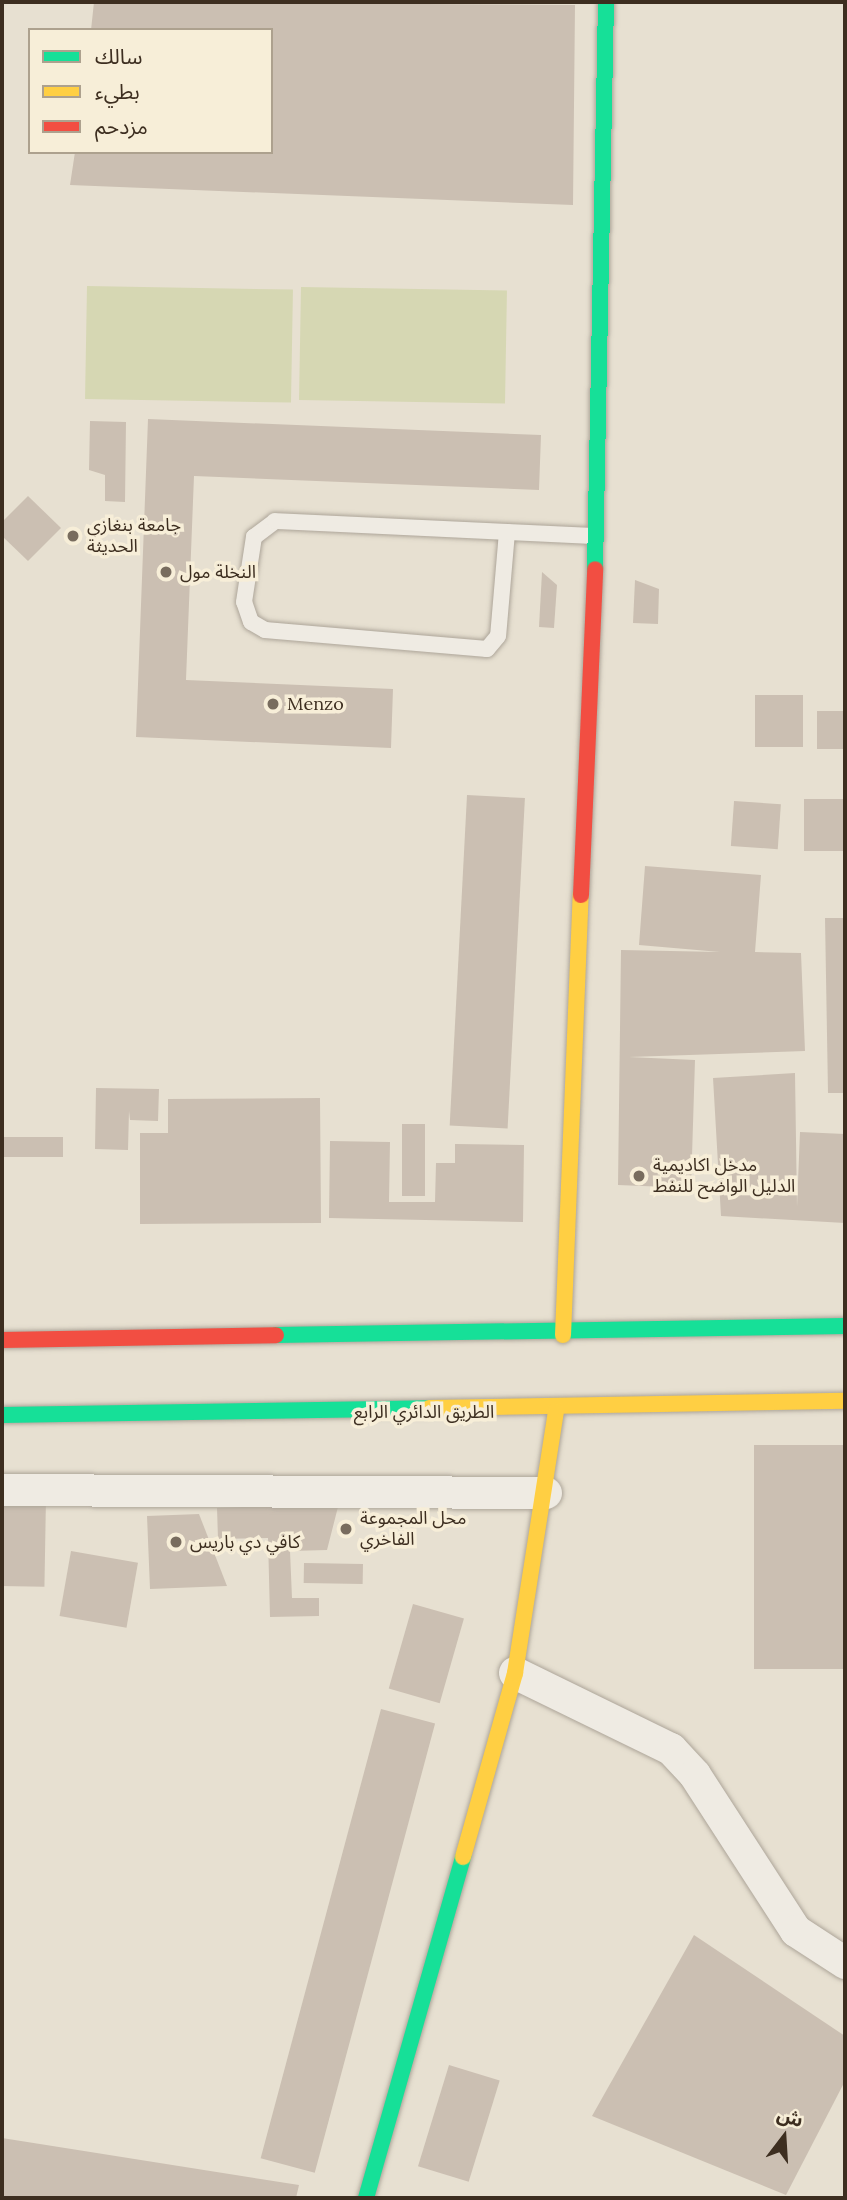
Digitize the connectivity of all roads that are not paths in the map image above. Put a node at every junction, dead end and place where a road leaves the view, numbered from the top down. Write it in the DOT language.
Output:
graph roads {
  1 [pos="606,2"];
  2 [pos="507,532"];
  3 [pos="596,537"];
  4 [pos="845,1326"];
  5 [pos="563,1335"];
  6 [pos="2,1340"];
  7 [pos="845,1401"];
  8 [pos="556,1411"];
  9 [pos="2,1415"];
  10 [pos="2,1490"];
  11 [pos="546,1493"];
  12 [pos="515,1673"];
  13 [pos="845,1963"];
  14 [pos="366,2198"];
  1 -- 3 [label="street"];
  2 -- 2 [label="lane"];
  2 -- 3 [label="lane"];
  3 -- 5 [label="street"];
  4 -- 5 [label="street"];
  5 -- 6 [label="street"];
  7 -- 8 [label="street, الطريق الدائري الرابع"];
  8 -- 9 [label="street, الطريق الدائري الرابع"];
  8 -- 11 [label="street"];
  10 -- 11 [label="street"];
  11 -- 12 [label="street"];
  12 -- 13 [label="street"];
  12 -- 14 [label="street"];
}
